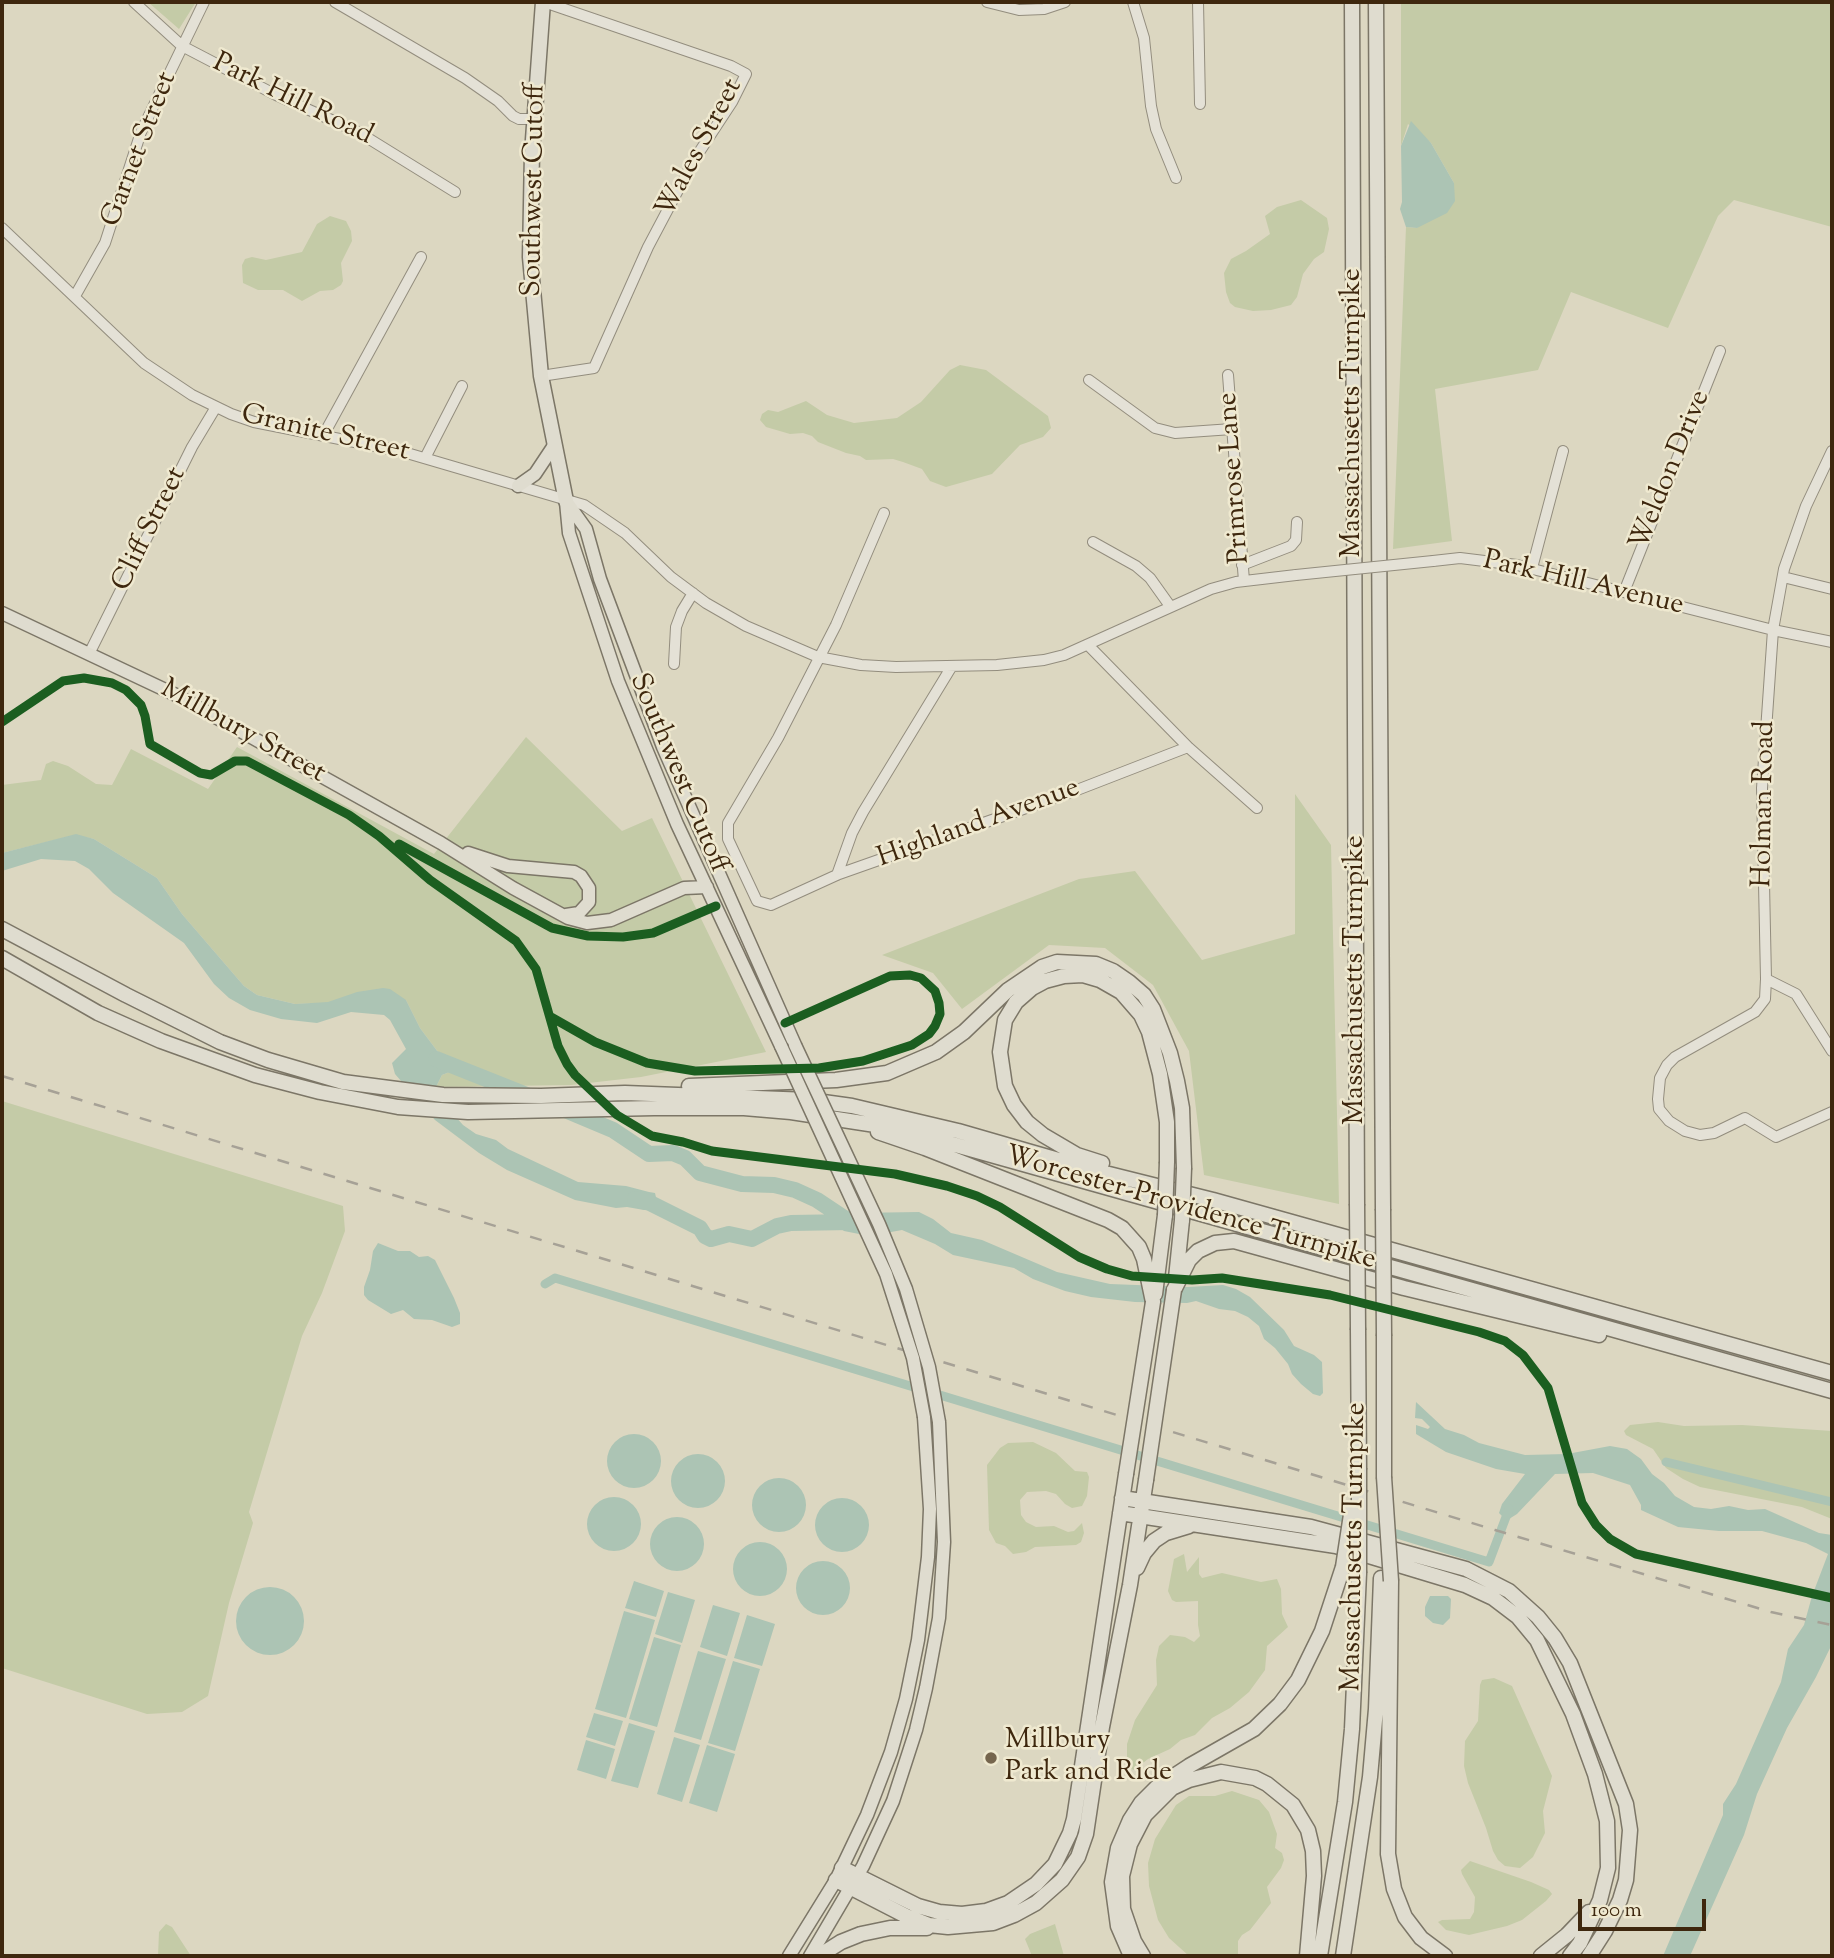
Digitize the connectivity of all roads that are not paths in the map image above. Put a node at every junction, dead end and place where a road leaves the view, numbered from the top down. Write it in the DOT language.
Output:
graph roads {
  1 [pos="134,2"];
  2 [pos="204,2"];
  3 [pos="335,2"];
  4 [pos="544,2"];
  5 [pos="987,2"];
  6 [pos="1065,2"];
  7 [pos="1133,2"];
  8 [pos="1198,2"];
  9 [pos="1352,2"];
  10 [pos="1376,2"];
  11 [pos="182,46"];
  12 [pos="1200,104"];
  13 [pos="534,120"];
  14 [pos="1176,178"];
  15 [pos="456,192"];
  16 [pos="2,228"];
  17 [pos="421,257"];
  18 [pos="75,296"];
  19 [pos="1720,351"];
  20 [pos="1228,375"];
  21 [pos="541,376"];
  22 [pos="1089,380"];
  23 [pos="462,386"];
  24 [pos="216,407"];
  25 [pos="1232,429"];
  26 [pos="323,436"];
  27 [pos="555,444"];
  28 [pos="1563,451"];
  29 [pos="425,458"];
  30 [pos="1831,458"];
  31 [pos="518,486"];
  32 [pos="566,501"];
  33 [pos="584,505"];
  34 [pos="884,513"];
  35 [pos="1297,522"];
  36 [pos="1093,542"];
  37 [pos="1242,565"];
  38 [pos="1532,568"];
  39 [pos="1783,577"];
  40 [pos="1244,581"];
  41 [pos="1832,589"];
  42 [pos="1624,592"];
  43 [pos="693,593"];
  44 [pos="1170,606"];
  45 [pos="2,613"];
  46 [pos="1773,630"];
  47 [pos="1832,642"];
  48 [pos="1088,645"];
  49 [pos="89,654"];
  50 [pos="818,657"];
  51 [pos="674,664"];
  52 [pos="952,666"];
  53 [pos="643,697"];
  54 [pos="627,705"];
  55 [pos="1188,747"];
  56 [pos="1256,808"];
  57 [pos="441,843"];
  58 [pos="837,875"];
  59 [pos="707,887"];
  60 [pos="552,910"];
  61 [pos="2,929"];
  62 [pos="2,958"];
  63 [pos="1766,979"];
  64 [pos="788,1046"];
  65 [pos="1832,1051"];
  66 [pos="625,1093"];
  67 [pos="1832,1112"];
  68 [pos="862,1122"];
  69 [pos="1213,1200"];
  70 [pos="1153,1272"];
  71 [pos="1179,1273"];
  72 [pos="1723,1361"];
  73 [pos="1832,1373"];
  74 [pos="1832,1391"];
  75 [pos="1359,1468"];
  76 [pos="1122,1498"];
  77 [pos="1143,1501"];
  78 [pos="1120,1513"];
  79 [pos="1141,1516"];
  80 [pos="1195,1525"];
  81 [pos="1386,1579"];
  82 [pos="1130,1585"];
  83 [pos="839,1874"];
  84 [pos="854,1882"];
  85 [pos="1604,1882"];
  86 [pos="948,1927"];
  87 [pos="789,1956"];
  88 [pos="810,1956"];
  89 [pos="819,1956"];
  90 [pos="1131,1956"];
  91 [pos="1143,1956"];
  92 [pos="1307,1956"];
  93 [pos="1320,1956"];
  94 [pos="1343,1956"];
  95 [pos="1445,1956"];
  96 [pos="1541,1956"];
  97 [pos="1570,1956"];
  98 [pos="1589,1956"];
  1 -- 11 [label="street, Park Hill Road"];
  2 -- 11 [label="street, Garnet Street"];
  3 -- 13 [label="street"];
  4 -- 13 [label="highway, Southwest Cutoff"];
  4 -- 21 [label="street, Wales Street"];
  5 -- 6 [label="street"];
  7 -- 14 [label="street"];
  8 -- 12 [label="street"];
  9 -- 75 [label="highway, Massachusetts Turnpike, bridge"];
  10 -- 81 [label="highway, Massachusetts Turnpike, bridge"];
  11 -- 15 [label="street, Park Hill Road"];
  11 -- 18 [label="street, Garnet Street"];
  13 -- 21 [label="highway, Southwest Cutoff"];
  16 -- 18 [label="street, Granite Street"];
  17 -- 26 [label="street"];
  18 -- 24 [label="street, Granite Street"];
  19 -- 42 [label="street, Weldon Drive"];
  20 -- 25 [label="street, Primrose Lane"];
  21 -- 27 [label="highway, Southwest Cutoff"];
  22 -- 25 [label="street"];
  23 -- 29 [label="street"];
  24 -- 26 [label="street, Granite Street"];
  24 -- 49 [label="street, Cliff Street"];
  25 -- 37 [label="street, Primrose Lane"];
  26 -- 29 [label="street, Granite Street"];
  27 -- 31 [label="main road"];
  27 -- 32 [label="highway, Southwest Cutoff"];
  28 -- 38 [label="street"];
  29 -- 31 [label="street, Granite Street"];
  30 -- 39 [label="street, Holman Road"];
  31 -- 32 [label="street, Granite Street"];
  32 -- 33 [label="street, Granite Street"];
  32 -- 53 [label="main road, Southwest Cutoff"];
  32 -- 54 [label="main road, Southwest Cutoff"];
  33 -- 43 [label="street, Park Hill Avenue"];
  34 -- 50 [label="street"];
  35 -- 37 [label="street"];
  36 -- 44 [label="street"];
  37 -- 40 [label="street, Primrose Lane"];
  38 -- 40 [label="street, Park Hill Avenue, bridge"];
  38 -- 42 [label="street, Park Hill Avenue"];
  39 -- 41 [label="street"];
  39 -- 46 [label="street, Holman Road"];
  40 -- 44 [label="street, Park Hill Avenue"];
  42 -- 46 [label="street, Park Hill Avenue"];
  43 -- 50 [label="street, Park Hill Avenue"];
  43 -- 51 [label="street"];
  44 -- 48 [label="street, Park Hill Avenue"];
  45 -- 49 [label="main road, Millbury Street"];
  46 -- 47 [label="street, Park Hill Avenue"];
  46 -- 63 [label="street, Holman Road"];
  48 -- 52 [label="street, Park Hill Avenue"];
  48 -- 55 [label="street"];
  49 -- 57 [label="main road, Millbury Street"];
  50 -- 52 [label="street, Park Hill Avenue"];
  50 -- 58 [label="street, Highland Avenue"];
  52 -- 58 [label="street"];
  53 -- 54 [label="main road"];
  53 -- 64 [label="main road, Southwest Cutoff"];
  54 -- 59 [label="main road, Southwest Cutoff"];
  55 -- 56 [label="street"];
  55 -- 58 [label="street, Highland Avenue"];
  57 -- 60 [label="main road, Millbury Street"];
  57 -- 60 [label="main road, Millbury Street"];
  59 -- 60 [label="main road, Millbury Street"];
  59 -- 64 [label="main road, Southwest Cutoff"];
  61 -- 66 [label="highway, Worcester-Providence Turnpike"];
  62 -- 68 [label="highway, Worcester-Providence Turnpike"];
  63 -- 65 [label="street"];
  63 -- 67 [label="street, Holman Road"];
  64 -- 83 [label="main road, Southwest Cutoff, bridge"];
  64 -- 84 [label="main road, Southwest Cutoff, bridge"];
  66 -- 69 [label="highway, Worcester-Providence Turnpike"];
  66 -- 71 [label="highway, bridge"];
  68 -- 70 [label="highway"];
  68 -- 72 [label="highway, Worcester-Providence Turnpike"];
  69 -- 70 [label="highway, bridge"];
  69 -- 73 [label="highway, Worcester-Providence Turnpike"];
  70 -- 76 [label="highway, bridge"];
  71 -- 72 [label="highway"];
  71 -- 77 [label="highway, bridge"];
  72 -- 74 [label="highway, Worcester-Providence Turnpike"];
  75 -- 90 [label="highway, bridge"];
  75 -- 93 [label="highway, Massachusetts Turnpike, bridge"];
  76 -- 77 [label="highway"];
  76 -- 78 [label="highway"];
  77 -- 79 [label="highway"];
  77 -- 98 [label="highway"];
  78 -- 79 [label="highway"];
  78 -- 84 [label="highway"];
  79 -- 80 [label="highway"];
  79 -- 82 [label="highway"];
  80 -- 82 [label="highway"];
  80 -- 85 [label="highway"];
  81 -- 94 [label="highway, Massachusetts Turnpike"];
  81 -- 95 [label="highway"];
  82 -- 86 [label="highway"];
  83 -- 84 [label="highway"];
  83 -- 87 [label="main road, Southwest Cutoff"];
  84 -- 86 [label="highway"];
  84 -- 88 [label="main road, Southwest Cutoff"];
  85 -- 96 [label="highway"];
  85 -- 97 [label="highway"];
  86 -- 89 [label="highway"];
  91 -- 92 [label="highway"];
}
